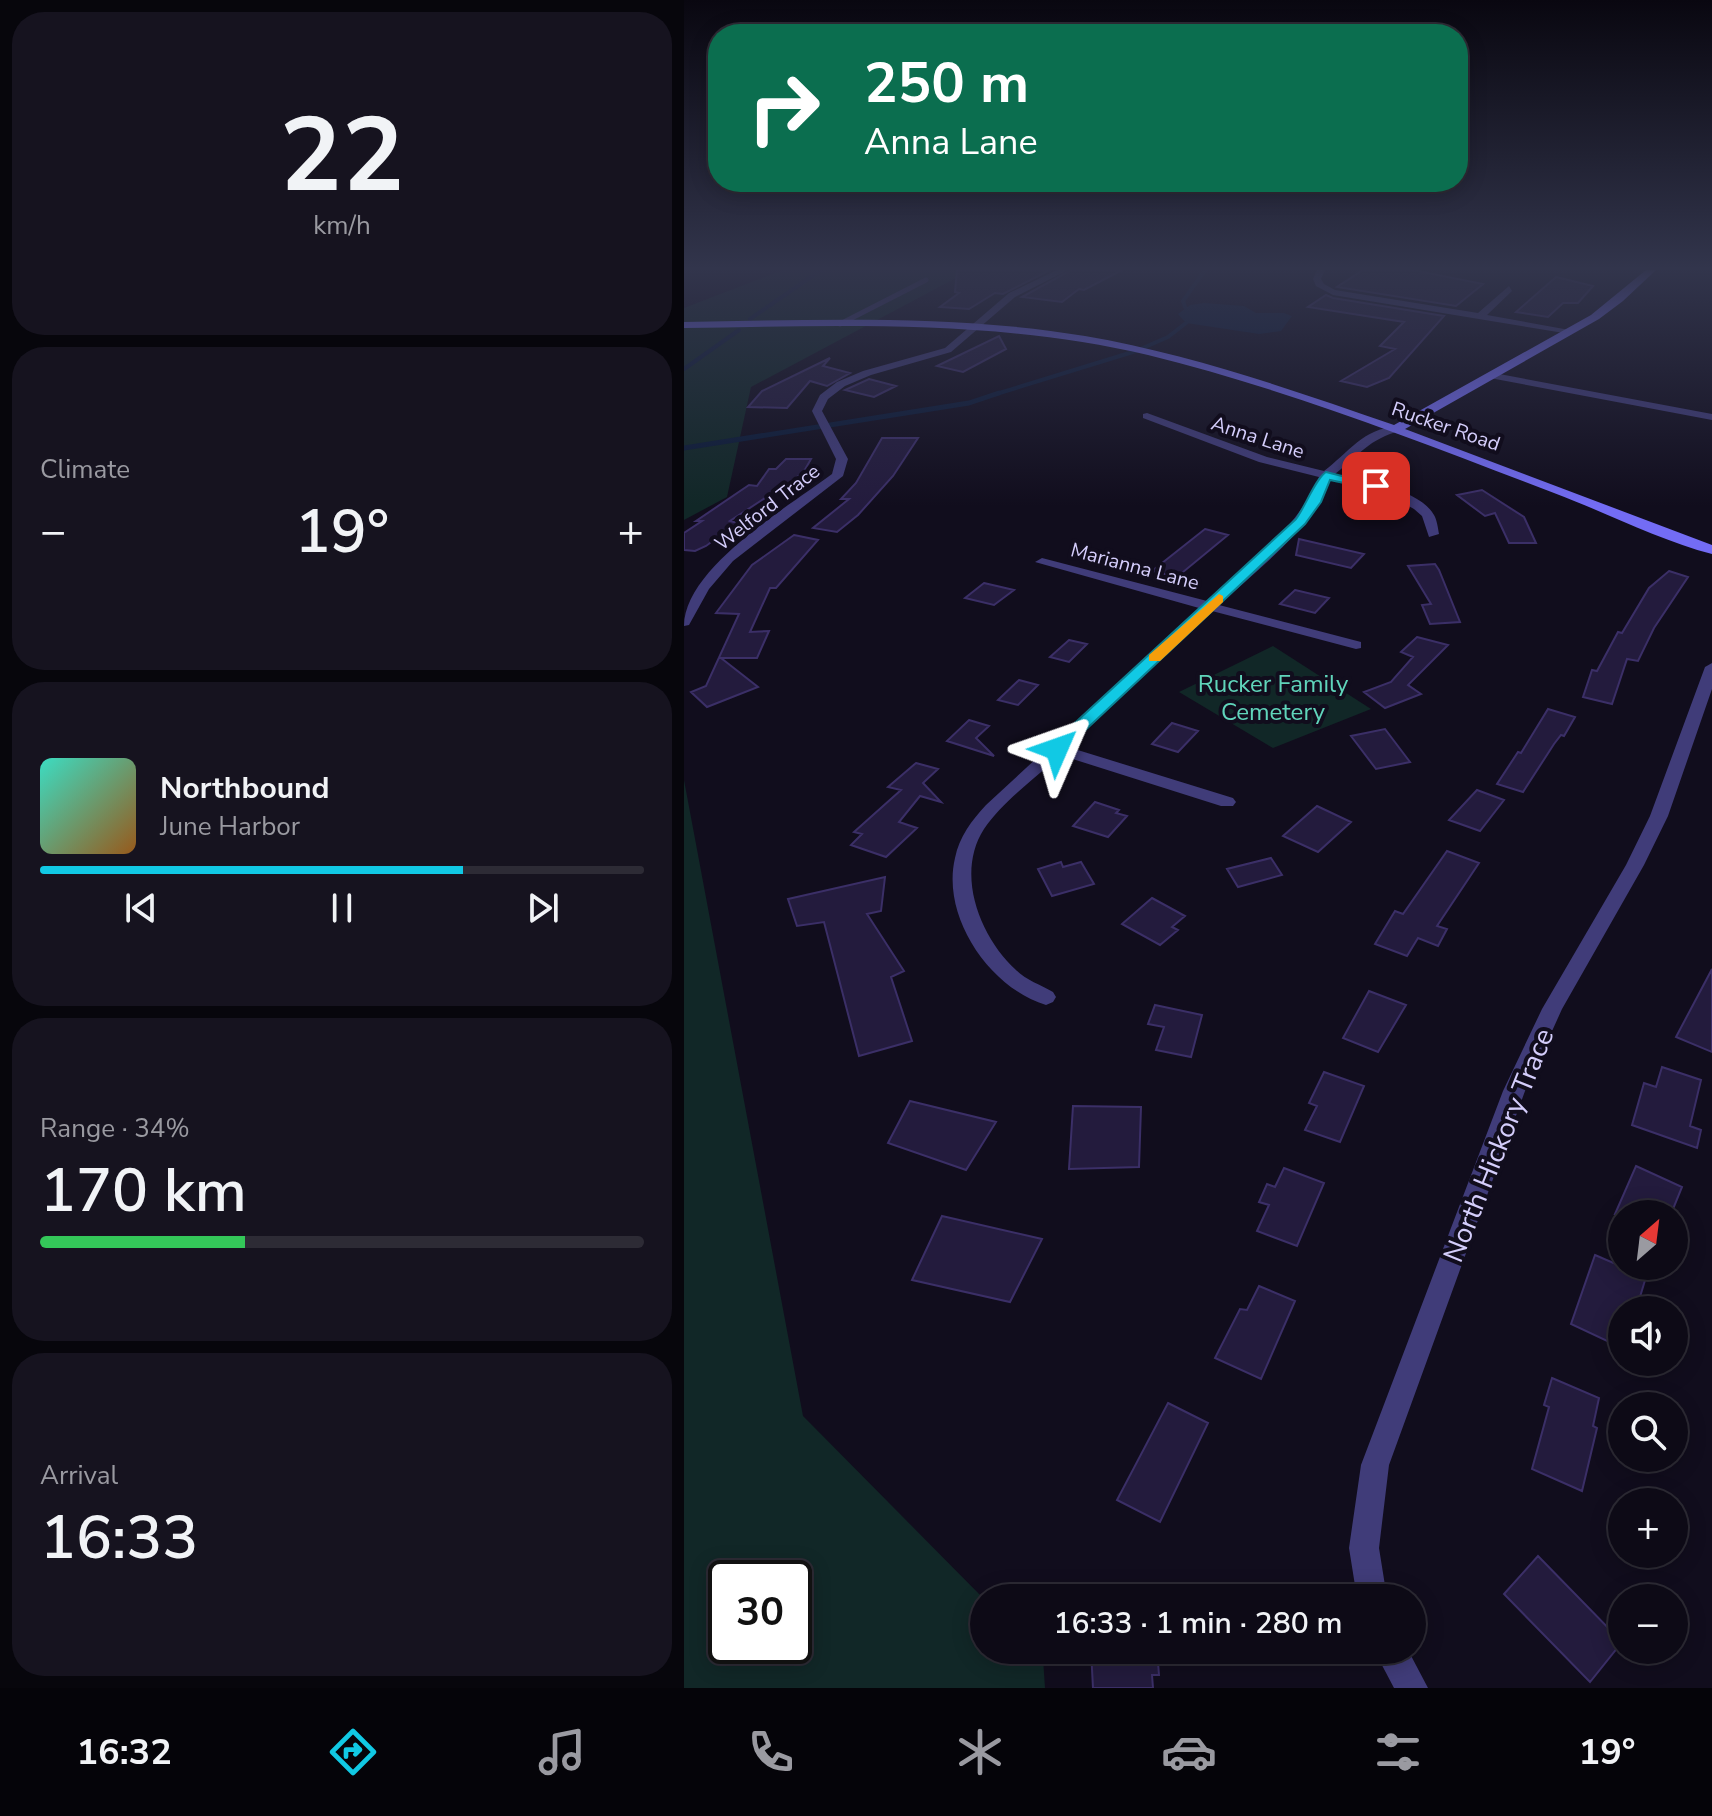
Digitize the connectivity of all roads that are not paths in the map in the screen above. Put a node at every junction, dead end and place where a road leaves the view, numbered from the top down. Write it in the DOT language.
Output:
graph roads {
  1 [pos="948,349"];
  2 [pos="1131,349"];
  3 [pos="1540,349"];
  4 [pos="1494,376"];
  5 [pos="1147,416"];
  6 [pos="1712,417"];
  7 [pos="1396,429"];
  8 [pos="1326,475"];
  9 [pos="1433,534"];
  10 [pos="1712,550"];
  11 [pos="1042,562"];
  12 [pos="1210,607"];
  13 [pos="684,622"];
  14 [pos="1356,645"];
  15 [pos="1712,667"];
  16 [pos="1057,749"];
  17 [pos="1227,802"];
  18 [pos="1046,997"];
  19 [pos="1367,1584"];
  20 [pos="1398,1664"];
  21 [pos="1412,1688"];
  1 -- 13 [label="street, Welford Trace"];
  2 -- 7 [label="main road, Rucker Road"];
  3 -- 4 [label="main road"];
  4 -- 6 [label="street"];
  4 -- 7 [label="main road"];
  5 -- 8 [label="street, Anna Lane"];
  7 -- 8 [label="street"];
  7 -- 10 [label="main road, Rucker Road"];
  8 -- 9 [label="street, Anna Lane"];
  8 -- 12 [label="street"];
  11 -- 12 [label="street, Marianna Lane"];
  12 -- 14 [label="street, Marianna Lane"];
  12 -- 16 [label="street"];
  15 -- 19 [label="street, North Hickory Trace"];
  16 -- 17 [label="street"];
  16 -- 18 [label="street"];
  20 -- 21 [label="street"];
}
